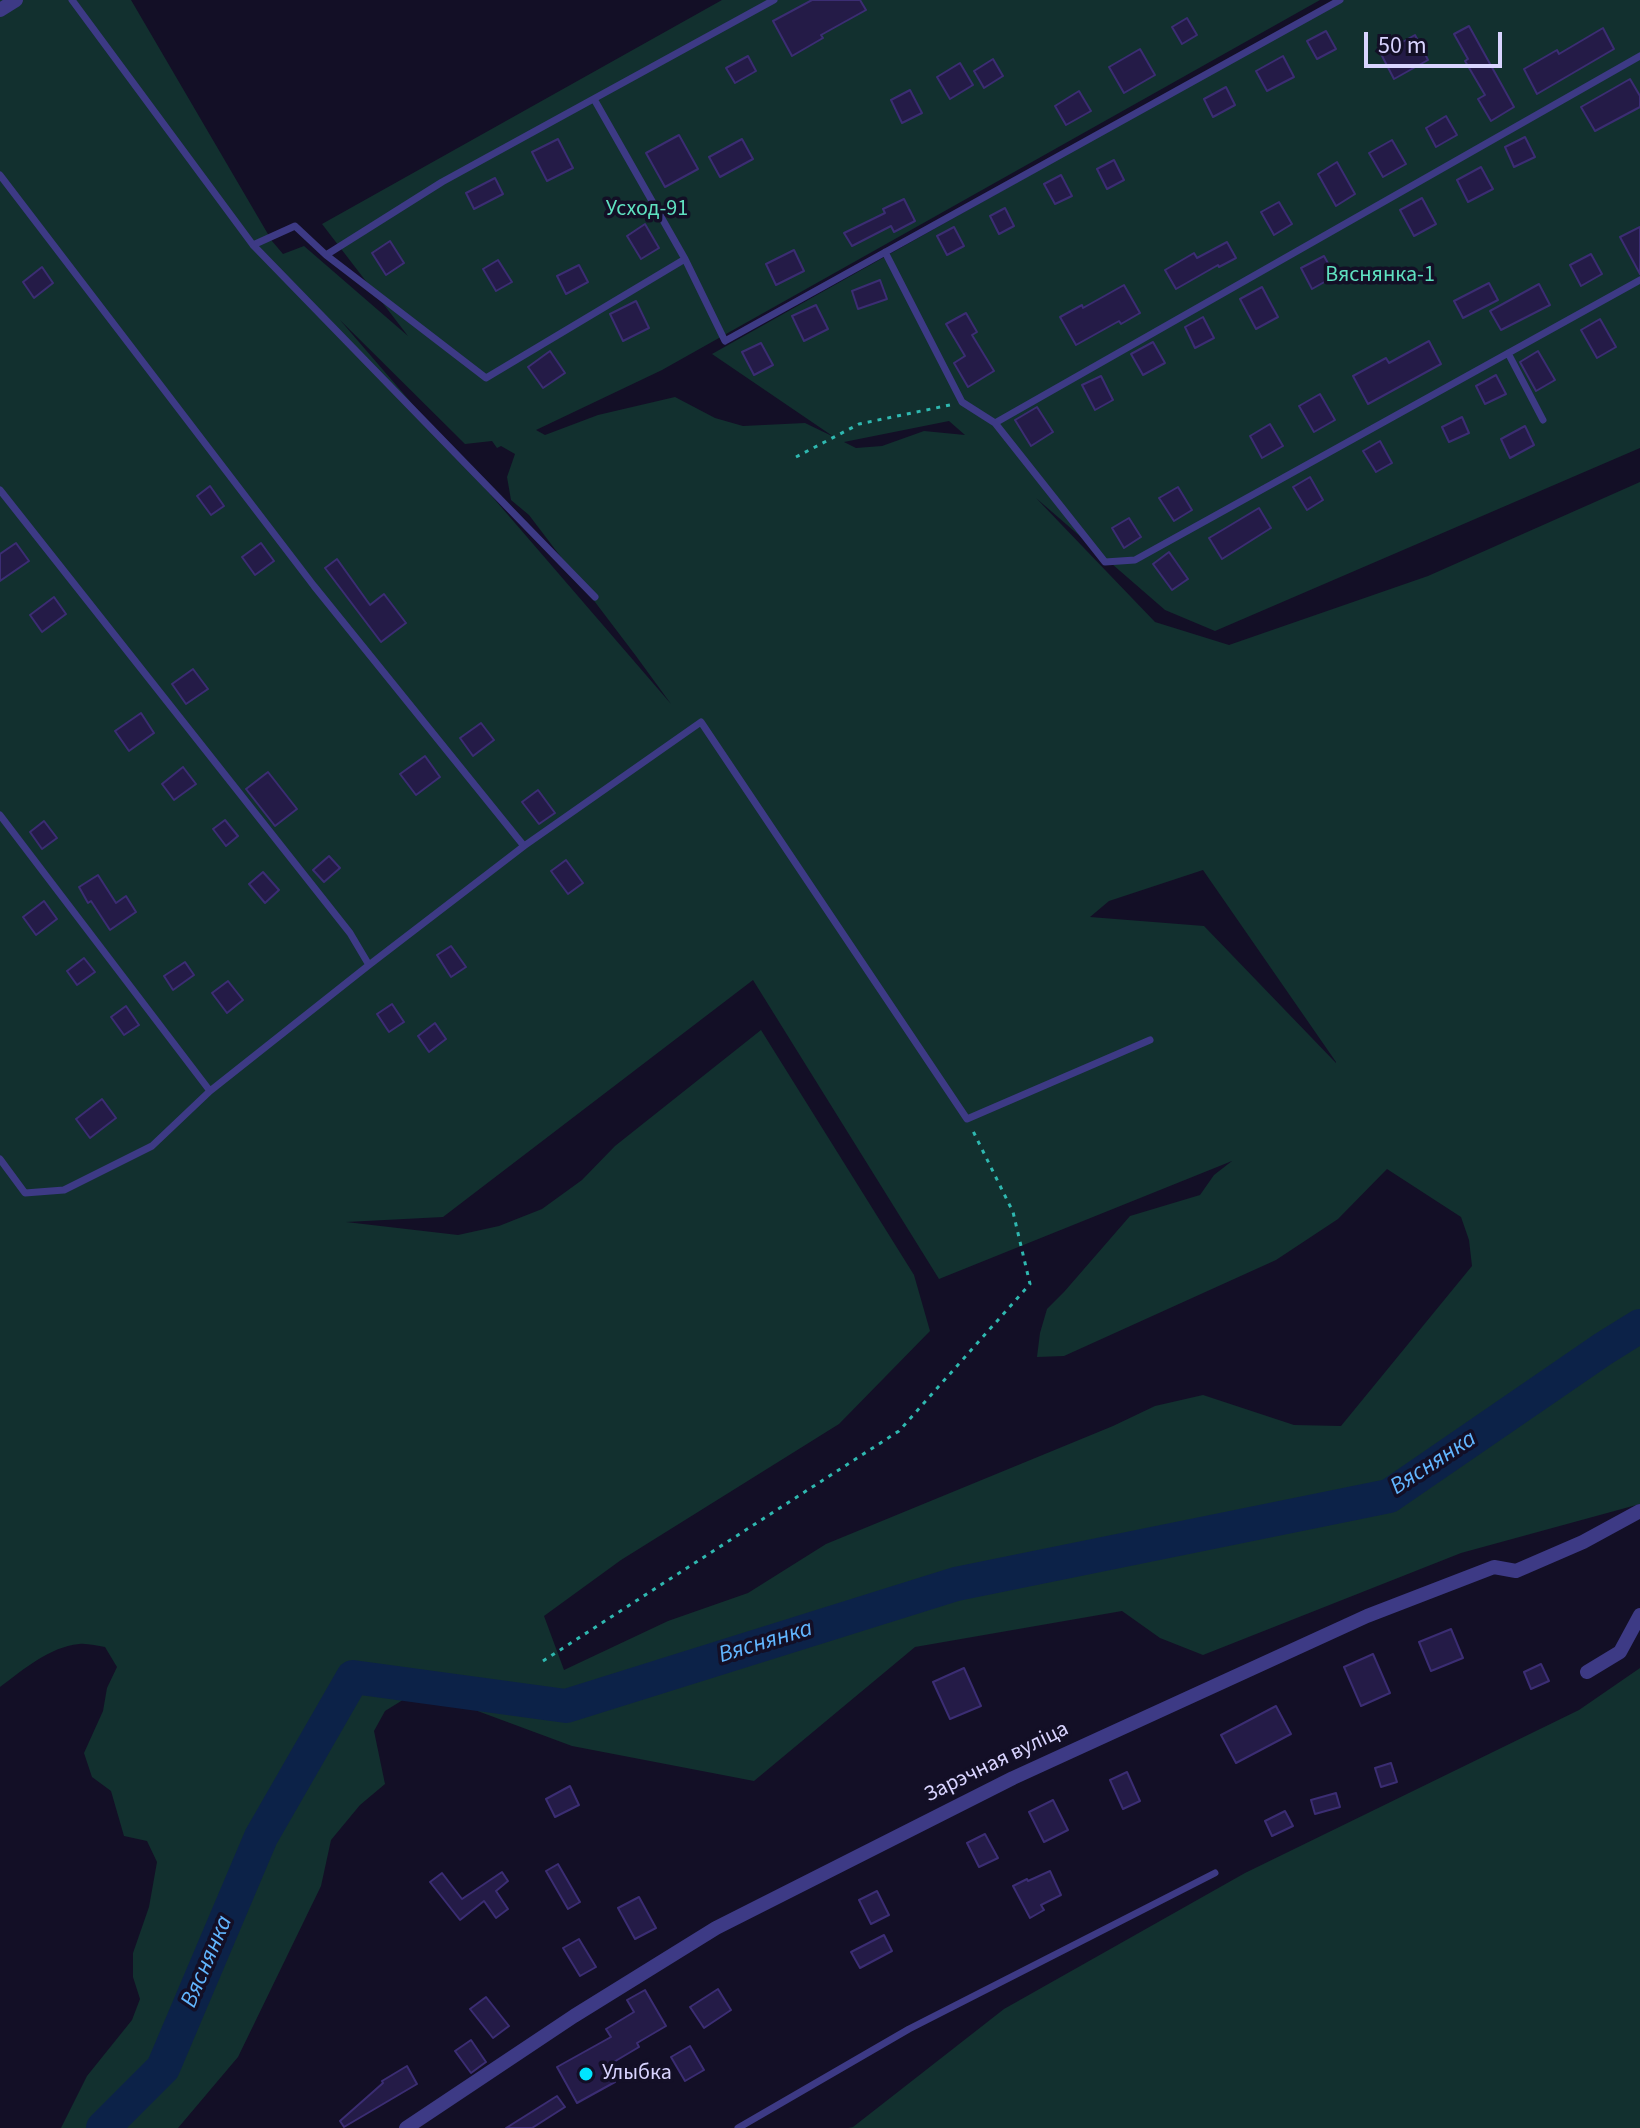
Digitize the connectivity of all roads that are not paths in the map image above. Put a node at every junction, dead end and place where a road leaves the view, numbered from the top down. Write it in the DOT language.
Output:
graph roads {
  1 [pos="16,0"];
  2 [pos="72,0"];
  3 [pos="774,0"];
  4 [pos="1340,0"];
  5 [pos="0,10"];
  6 [pos="1640,56"];
  7 [pos="594,99"];
  8 [pos="0,175"];
  9 [pos="253,245"];
  10 [pos="885,252"];
  11 [pos="326,255"];
  12 [pos="685,259"];
  13 [pos="1640,280"];
  14 [pos="1508,353"];
  15 [pos="1543,420"];
  16 [pos="995,423"];
  17 [pos="0,490"];
  18 [pos="595,597"];
  19 [pos="0,815"];
  20 [pos="524,846"];
  21 [pos="369,965"];
  22 [pos="1150,1040"];
  23 [pos="210,1091"];
  24 [pos="0,1159"];
  25 [pos="1640,1511"];
  26 [pos="1640,1615"];
  27 [pos="1587,1672"];
  28 [pos="1215,1873"];
  29 [pos="406,2128"];
  30 [pos="738,2128"];
  1 -- 5 [label="street"];
  2 -- 9 [label="lane"];
  3 -- 7 [label="lane"];
  4 -- 10 [label="lane"];
  6 -- 16 [label="lane"];
  7 -- 11 [label="lane"];
  7 -- 12 [label="lane"];
  8 -- 20 [label="lane"];
  9 -- 11 [label="lane"];
  9 -- 18 [label="lane"];
  10 -- 12 [label="lane"];
  10 -- 16 [label="lane"];
  11 -- 12 [label="lane"];
  13 -- 14 [label="lane"];
  14 -- 15 [label="lane"];
  14 -- 16 [label="lane"];
  17 -- 21 [label="lane"];
  19 -- 23 [label="lane"];
  20 -- 21 [label="lane"];
  20 -- 22 [label="lane"];
  21 -- 23 [label="lane"];
  23 -- 24 [label="lane"];
  25 -- 29 [label="street, Зарэчная вуліца"];
  26 -- 27 [label="street"];
  28 -- 30 [label="lane"];
}
